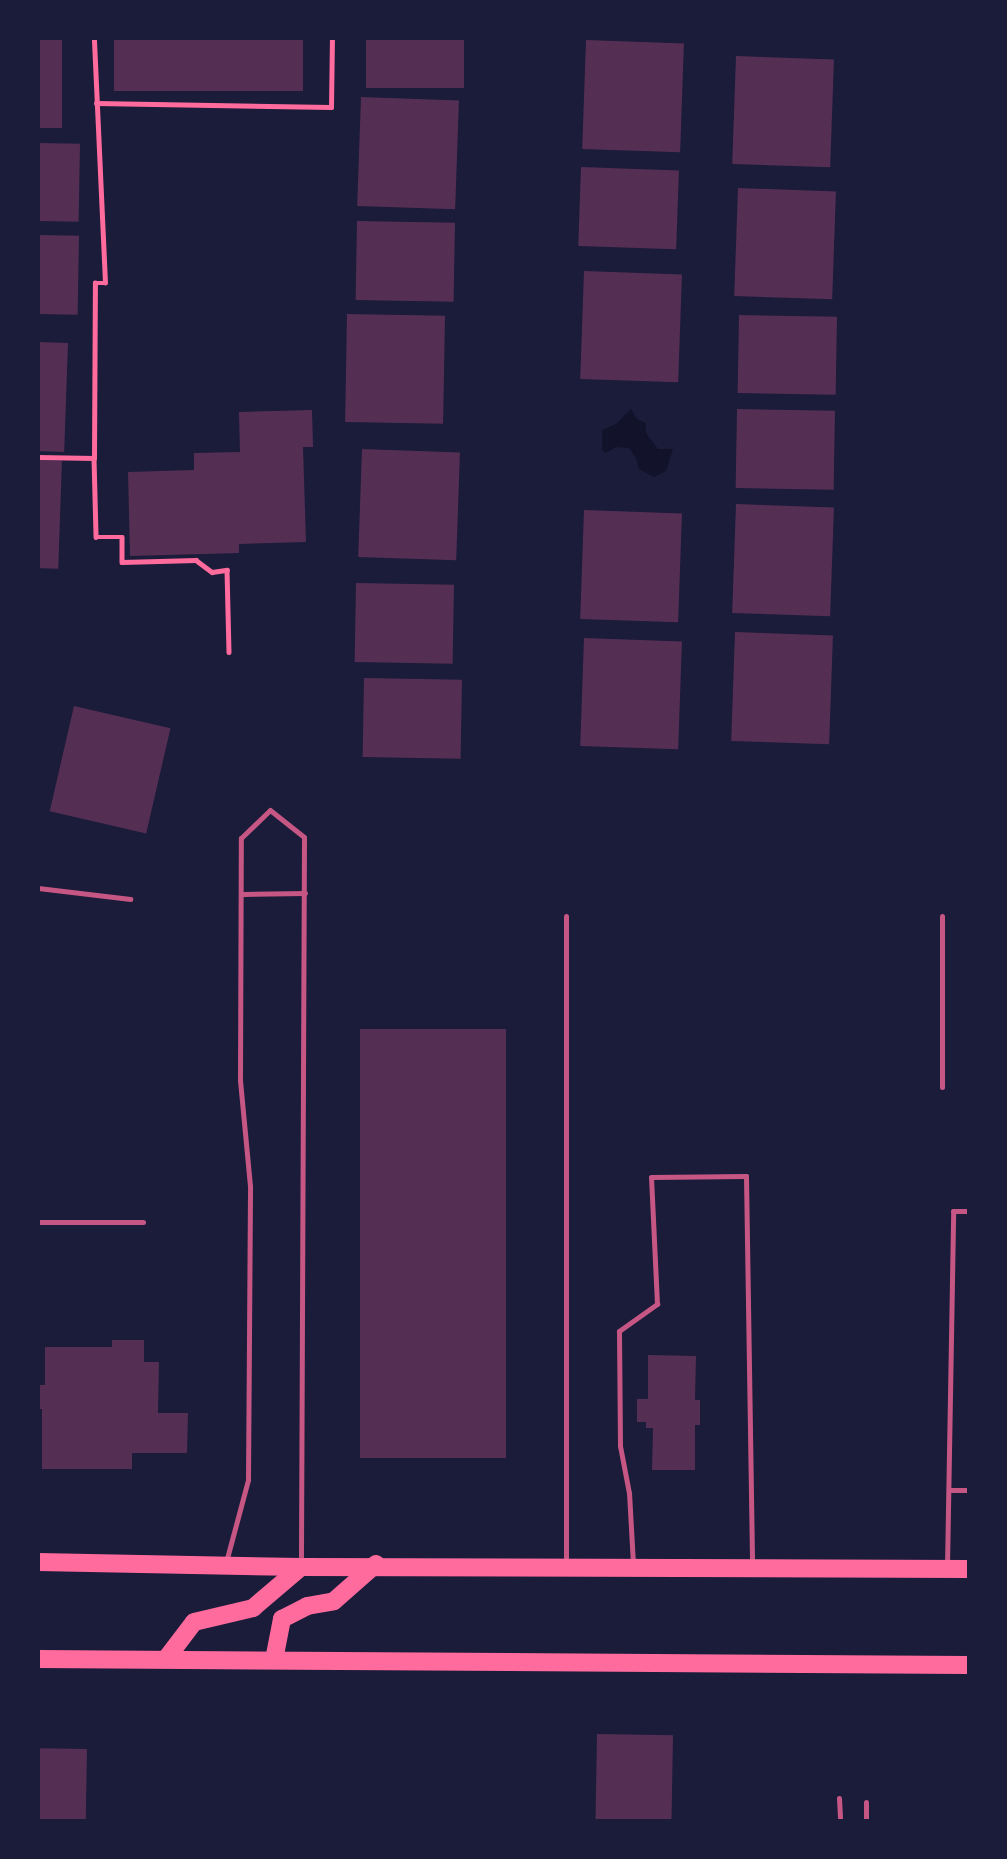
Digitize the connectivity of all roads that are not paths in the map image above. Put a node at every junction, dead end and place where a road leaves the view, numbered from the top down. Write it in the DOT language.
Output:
graph roads {
  1 [pos="38,888"];
  2 [pos="305,892"];
  3 [pos="243,894"];
  4 [pos="130,899"];
  5 [pos="565,916"];
  6 [pos="942,916"];
  7 [pos="942,1087"];
  8 [pos="968,1212"];
  9 [pos="38,1222"];
  10 [pos="143,1222"];
  11 [pos="949,1490"];
  12 [pos="968,1490"];
  13 [pos="38,1562"];
  14 [pos="226,1564"];
  15 [pos="376,1564"];
  16 [pos="566,1566"];
  17 [pos="633,1566"];
  18 [pos="752,1566"];
  19 [pos="301,1567"];
  20 [pos="947,1569"];
  21 [pos="968,1569"];
  22 [pos="38,1658"];
  23 [pos="166,1660"];
  24 [pos="274,1660"];
  25 [pos="968,1665"];
  26 [pos="839,1798"];
  27 [pos="866,1802"];
  28 [pos="840,1821"];
  29 [pos="866,1821"];
  1 -- 4 [label="lane"];
  2 -- 3 [label="lane"];
  2 -- 3 [label="lane"];
  2 -- 19 [label="lane"];
  3 -- 14 [label="lane"];
  5 -- 16 [label="lane"];
  6 -- 7 [label="lane"];
  8 -- 11 [label="lane"];
  9 -- 10 [label="lane"];
  11 -- 12 [label="lane"];
  11 -- 20 [label="lane"];
  13 -- 14 [label="main road"];
  14 -- 19 [label="main road"];
  15 -- 16 [label="main road"];
  15 -- 19 [label="main road"];
  15 -- 24 [label="main road"];
  16 -- 17 [label="main road"];
  17 -- 18 [label="main road"];
  17 -- 18 [label="lane"];
  18 -- 20 [label="main road"];
  19 -- 23 [label="main road"];
  20 -- 21 [label="main road"];
  22 -- 23 [label="main road"];
  23 -- 24 [label="main road"];
  24 -- 25 [label="main road"];
  26 -- 28 [label="lane"];
  27 -- 29 [label="lane"];
}
